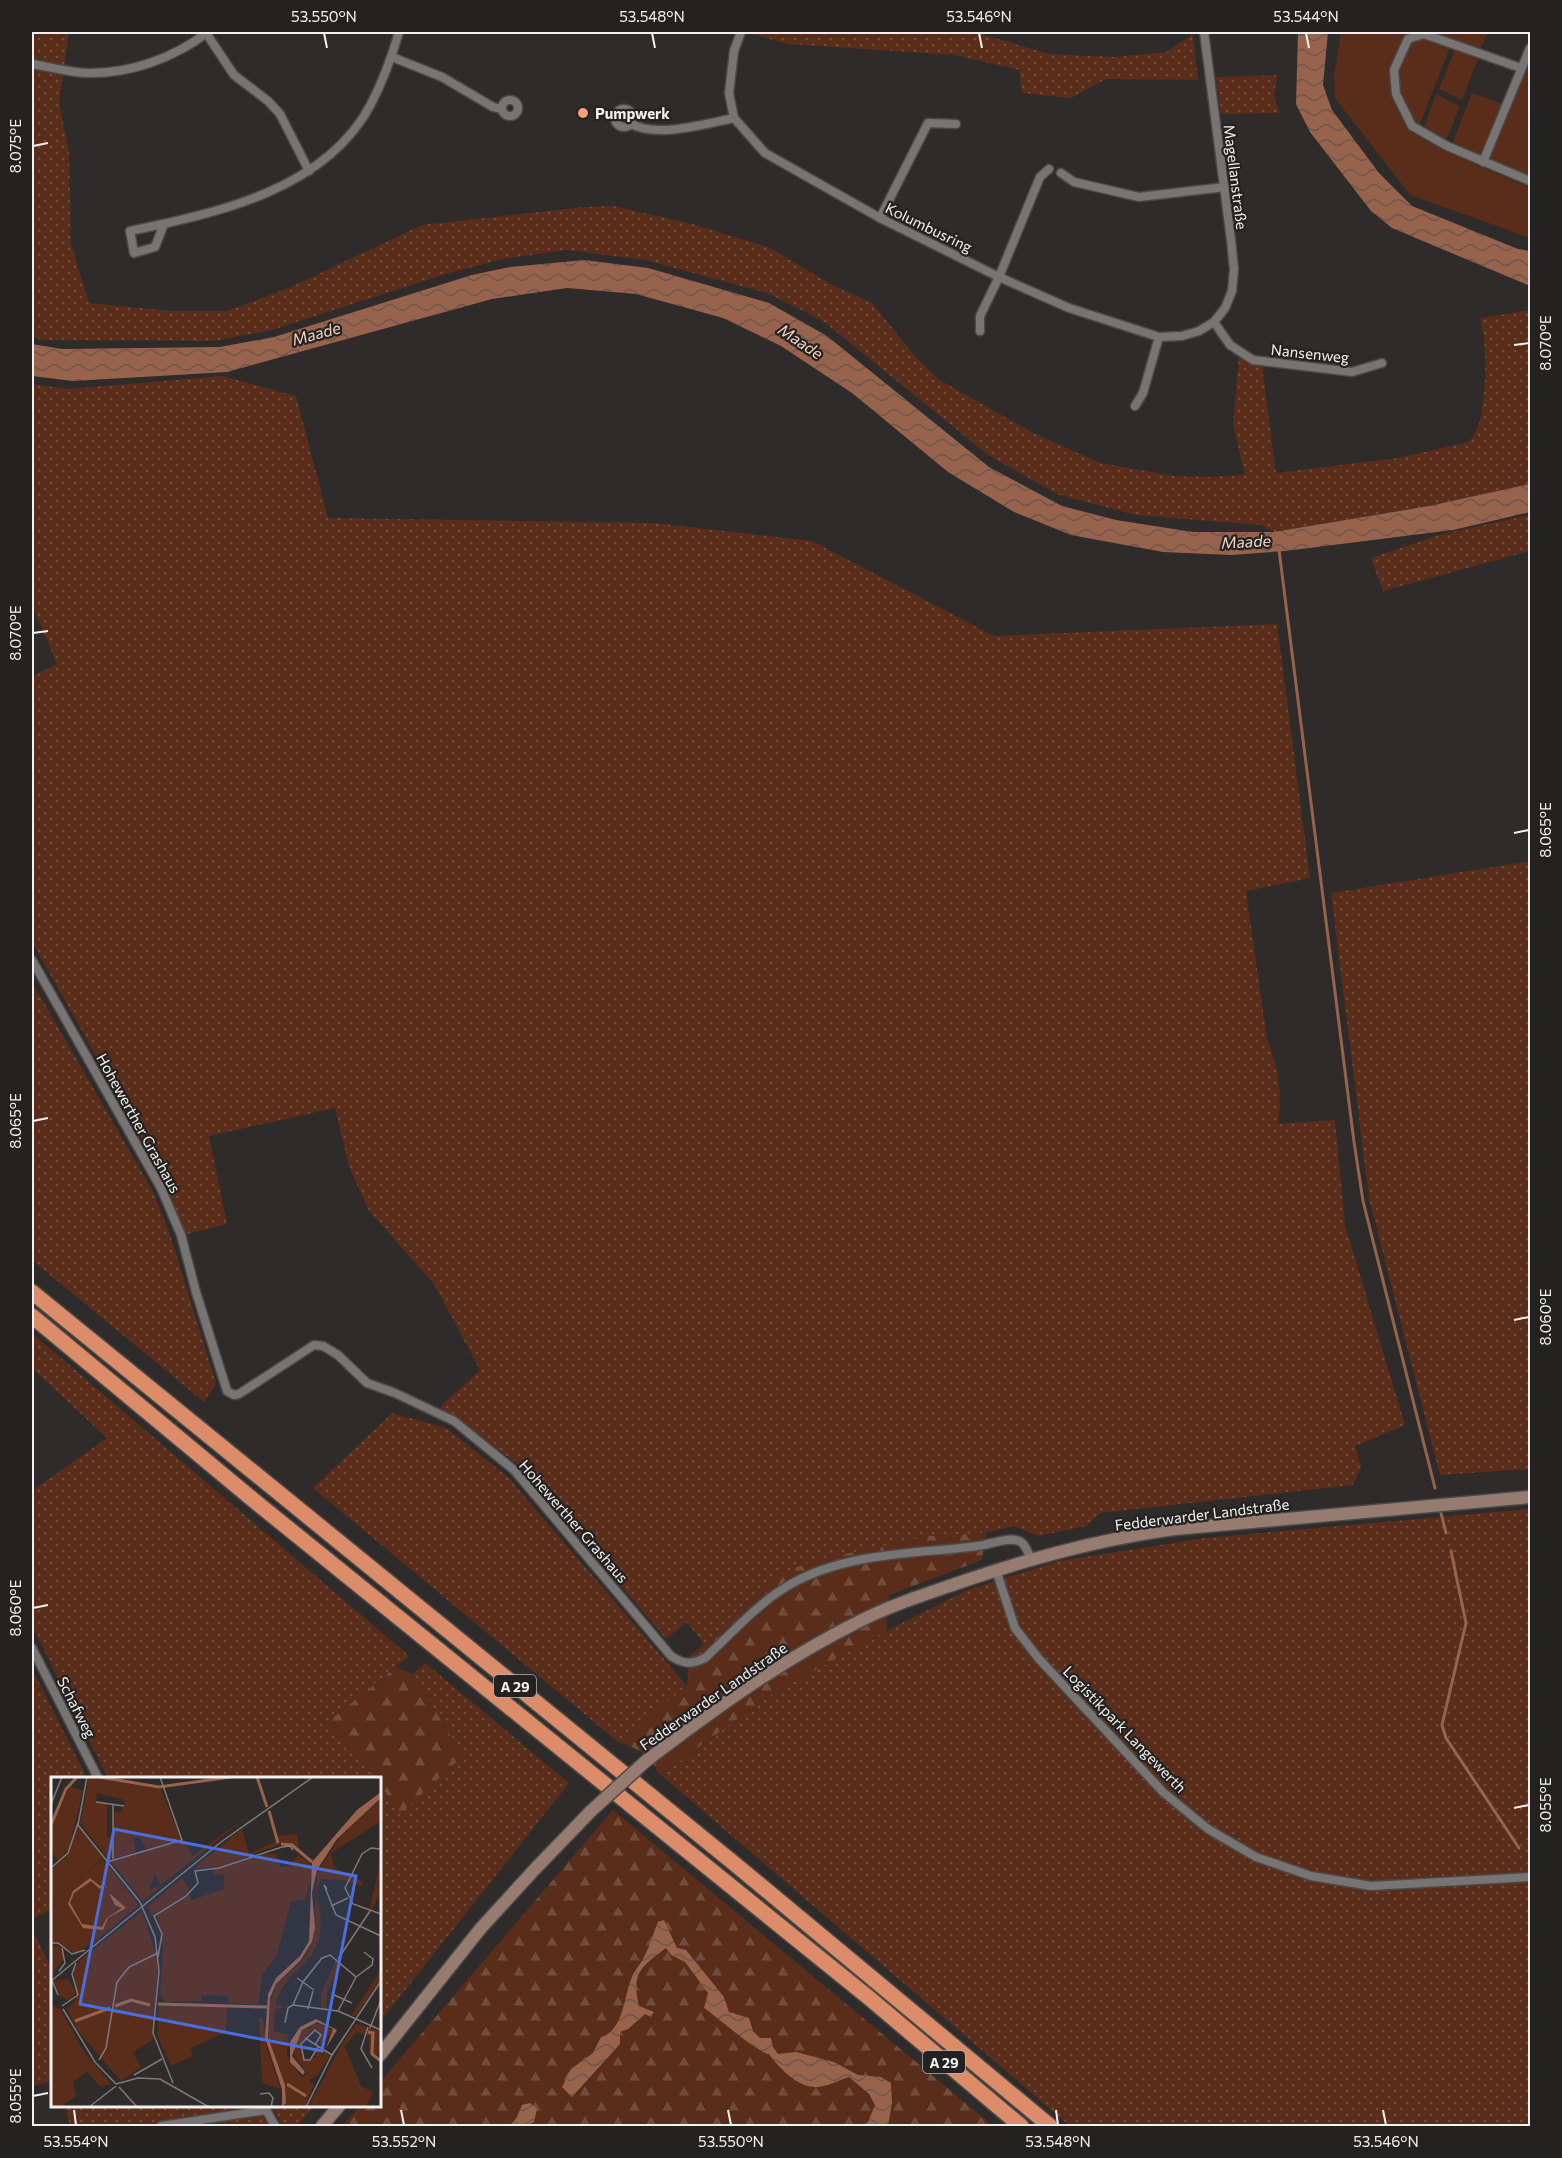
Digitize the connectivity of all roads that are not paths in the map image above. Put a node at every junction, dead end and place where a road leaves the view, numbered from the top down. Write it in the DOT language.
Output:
graph roads {
  1 [pos="207,32"];
  2 [pos="399,32"];
  3 [pos="741,32"];
  4 [pos="1204,32"];
  5 [pos="1530,48"];
  6 [pos="392,57"];
  7 [pos="32,64"];
  8 [pos="1521,68"];
  9 [pos="502,109"];
  10 [pos="734,118"];
  11 [pos="631,124"];
  12 [pos="956,124"];
  13 [pos="1483,162"];
  14 [pos="1049,169"];
  15 [pos="309,171"];
  16 [pos="1061,173"];
  17 [pos="1530,182"];
  18 [pos="1225,186"];
  19 [pos="880,218"];
  20 [pos="164,224"];
  21 [pos="999,277"];
  22 [pos="1214,322"];
  23 [pos="980,331"];
  24 [pos="1159,337"];
  25 [pos="1382,363"];
  26 [pos="1135,406"];
  27 [pos="32,960"];
  28 [pos="32,1292"];
  29 [pos="32,1316"];
  30 [pos="1530,1497"];
  31 [pos="1031,1559"];
  32 [pos="996,1570"];
  33 [pos="32,1648"];
  34 [pos="97,1777"];
  35 [pos="1530,1877"];
  36 [pos="381,2054"];
  37 [pos="338,2107"];
  38 [pos="265,2108"];
  39 [pos="161,2127"];
  40 [pos="275,2127"];
  41 [pos="322,2127"];
  42 [pos="1021,2127"];
  43 [pos="1050,2127"];
  1 -- 7 [label="street"];
  1 -- 15 [label="street"];
  2 -- 6 [label="street"];
  3 -- 10 [label="street"];
  4 -- 18 [label="street, Magellanstraße"];
  5 -- 8 [label="street"];
  6 -- 9 [label="street"];
  6 -- 15 [label="street"];
  8 -- 13 [label="street"];
  8 -- 13 [label="street"];
  10 -- 11 [label="street"];
  10 -- 19 [label="street, Kolumbusring"];
  12 -- 19 [label="street"];
  13 -- 17 [label="street"];
  14 -- 21 [label="street"];
  15 -- 20 [label="street"];
  16 -- 18 [label="street"];
  18 -- 22 [label="street, Magellanstraße"];
  19 -- 21 [label="street, Kolumbusring"];
  21 -- 23 [label="street"];
  21 -- 24 [label="street, Kolumbusring"];
  22 -- 24 [label="street, Kolumbusring"];
  22 -- 25 [label="street, Nansenweg"];
  24 -- 26 [label="street"];
  27 -- 31 [label="street, Hohewerther Grashaus"];
  28 -- 43 [label="highway, A 29"];
  29 -- 42 [label="highway, A 29"];
  30 -- 31 [label="street, Fedderwarder Landstraße"];
  31 -- 32 [label="street, Fedderwarder Landstraße"];
  32 -- 35 [label="street, Logistikpark Langewerth"];
  32 -- 36 [label="street, Fedderwarder Landstraße, bridge"];
  33 -- 34 [label="street, Schafweg"];
  37 -- 41 [label="street"];
  38 -- 39 [label="street"];
  38 -- 40 [label="street"];
}
